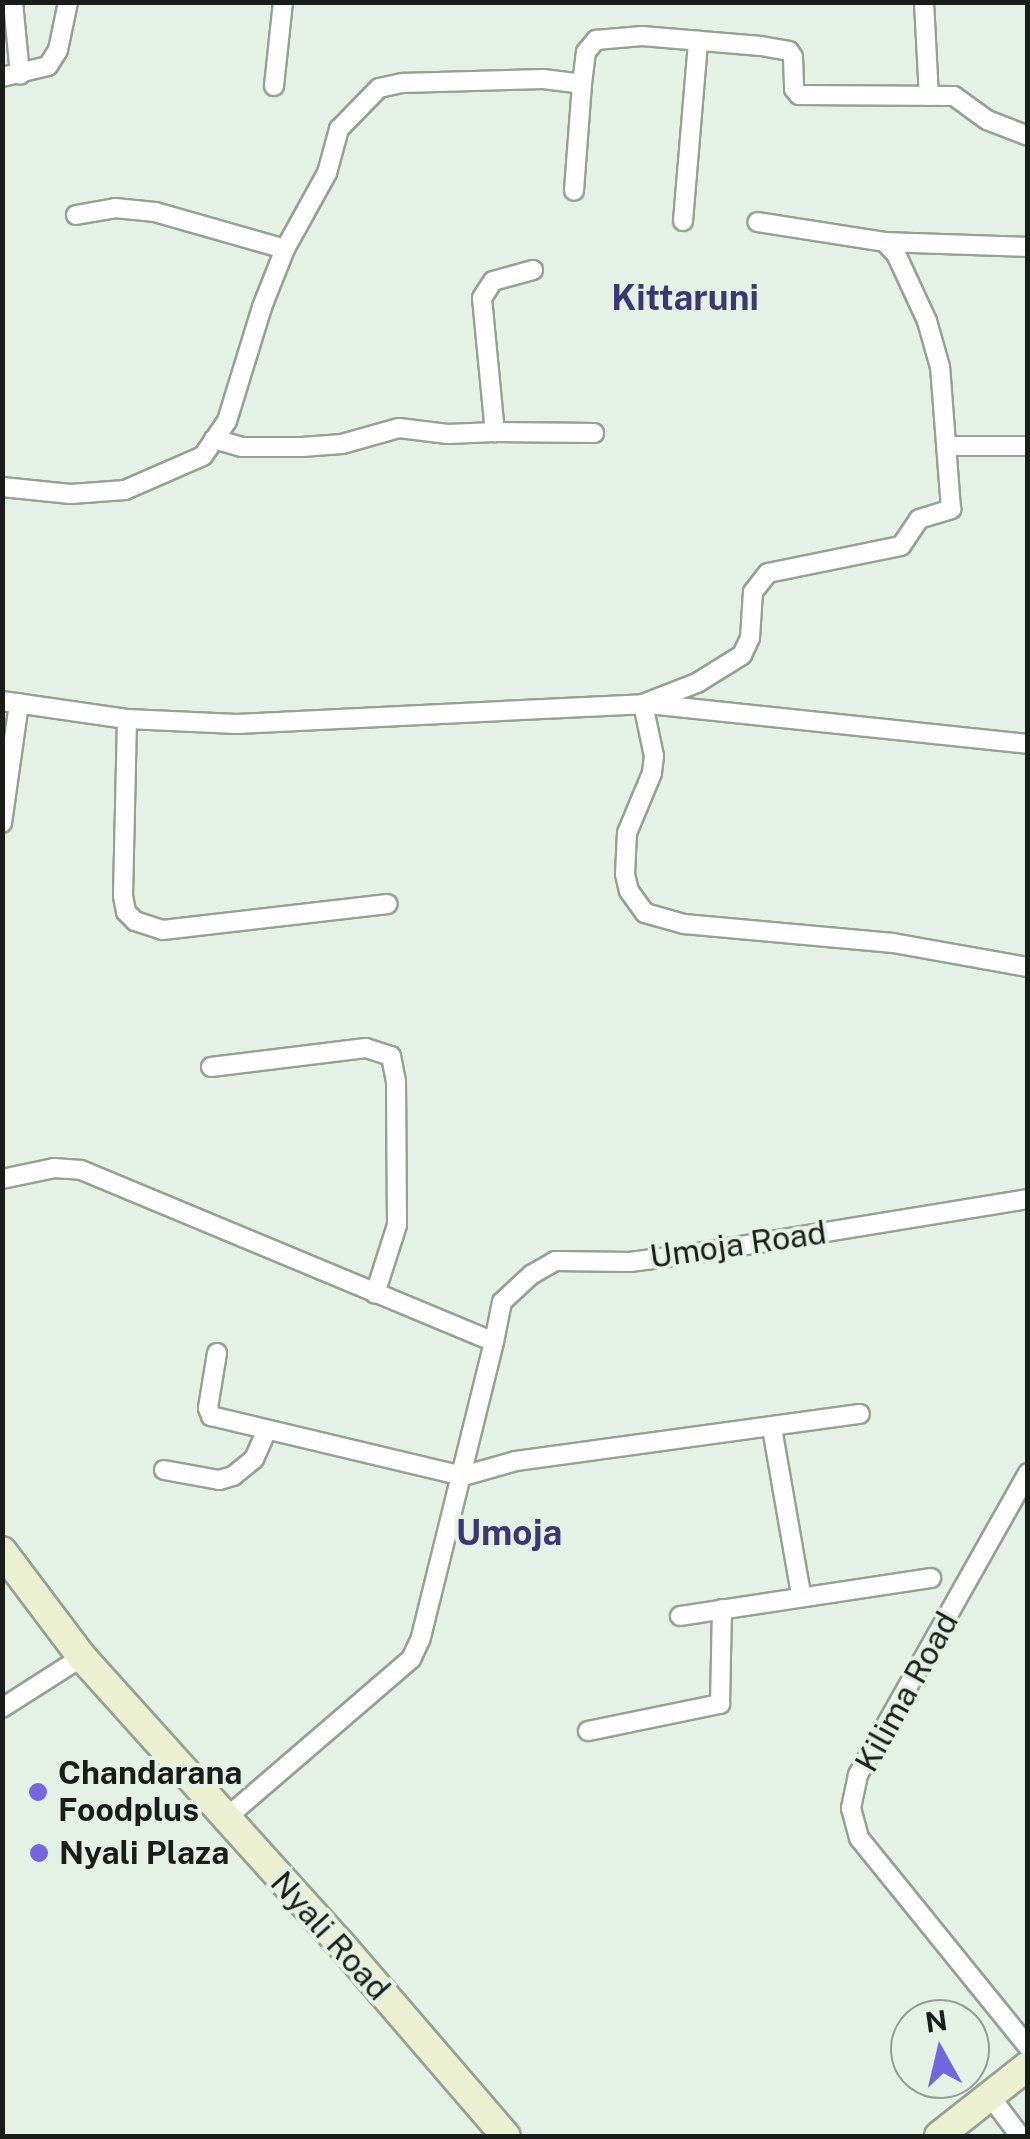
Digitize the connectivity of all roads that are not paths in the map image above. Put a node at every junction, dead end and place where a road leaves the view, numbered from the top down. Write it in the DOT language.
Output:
graph roads {
  1 [pos="13,2"];
  2 [pos="68,2"];
  3 [pos="283,2"];
  4 [pos="924,2"];
  5 [pos="698,41"];
  6 [pos="11,76"];
  7 [pos="582,84"];
  8 [pos="274,86"];
  9 [pos="929,96"];
  10 [pos="1028,136"];
  11 [pos="574,192"];
  12 [pos="76,215"];
  13 [pos="683,221"];
  14 [pos="758,222"];
  15 [pos="885,242"];
  16 [pos="1028,247"];
  17 [pos="286,249"];
  18 [pos="533,270"];
  19 [pos="495,432"];
  20 [pos="594,434"];
  21 [pos="214,440"];
  22 [pos="948,446"];
  23 [pos="1028,446"];
  24 [pos="2,487"];
  25 [pos="11,702"];
  26 [pos="643,704"];
  27 [pos="128,719"];
  28 [pos="1028,744"];
  29 [pos="2,823"];
  30 [pos="387,904"];
  31 [pos="1028,966"];
  32 [pos="211,1067"];
  33 [pos="2,1179"];
  34 [pos="1028,1199"];
  35 [pos="374,1294"];
  36 [pos="494,1342"];
  37 [pos="217,1352"];
  38 [pos="860,1414"];
  39 [pos="772,1428"];
  40 [pos="266,1432"];
  41 [pos="164,1470"];
  42 [pos="1028,1473"];
  43 [pos="463,1476"];
  44 [pos="2,1551"];
  45 [pos="931,1578"];
  46 [pos="801,1594"];
  47 [pos="722,1608"];
  48 [pos="680,1616"];
  49 [pos="82,1657"];
  50 [pos="2,1708"];
  51 [pos="588,1731"];
  52 [pos="224,1820"];
  53 [pos="1028,2047"];
  54 [pos="1028,2066"];
  55 [pos="990,2096"];
  56 [pos="986,2099"];
  57 [pos="506,2136"];
  58 [pos="939,2136"];
  59 [pos="1020,2136"];
  1 -- 6 [label="street"];
  2 -- 6 [label="street"];
  3 -- 8 [label="street"];
  4 -- 9 [label="street"];
  5 -- 7 [label="street"];
  5 -- 9 [label="street"];
  5 -- 13 [label="street"];
  7 -- 11 [label="street"];
  7 -- 17 [label="street"];
  9 -- 10 [label="street"];
  12 -- 17 [label="street"];
  14 -- 15 [label="street"];
  15 -- 16 [label="street"];
  15 -- 22 [label="street"];
  17 -- 21 [label="street"];
  18 -- 19 [label="street"];
  19 -- 20 [label="street"];
  19 -- 21 [label="street"];
  21 -- 24 [label="street"];
  22 -- 23 [label="street"];
  22 -- 26 [label="street"];
  25 -- 27 [label="street"];
  25 -- 29 [label="street"];
  26 -- 27 [label="street"];
  26 -- 28 [label="street"];
  26 -- 31 [label="street"];
  27 -- 30 [label="street"];
  32 -- 35 [label="street"];
  33 -- 35 [label="street"];
  34 -- 36 [label="street, Umoja Road"];
  35 -- 36 [label="street"];
  36 -- 43 [label="street, Umoja Road"];
  37 -- 40 [label="street"];
  38 -- 39 [label="street"];
  39 -- 43 [label="street"];
  39 -- 46 [label="street"];
  40 -- 41 [label="street"];
  40 -- 43 [label="street"];
  42 -- 53 [label="street, Kilima Road"];
  43 -- 52 [label="street, Umoja Road"];
  44 -- 49 [label="main road, Nyali Road"];
  45 -- 46 [label="street"];
  46 -- 47 [label="street"];
  47 -- 48 [label="street"];
  47 -- 51 [label="street"];
  49 -- 50 [label="street"];
  49 -- 52 [label="main road, Nyali Road"];
  52 -- 57 [label="main road, Nyali Road"];
  54 -- 55 [label="main road"];
  55 -- 59 [label="street"];
  56 -- 58 [label="main road"];
}
